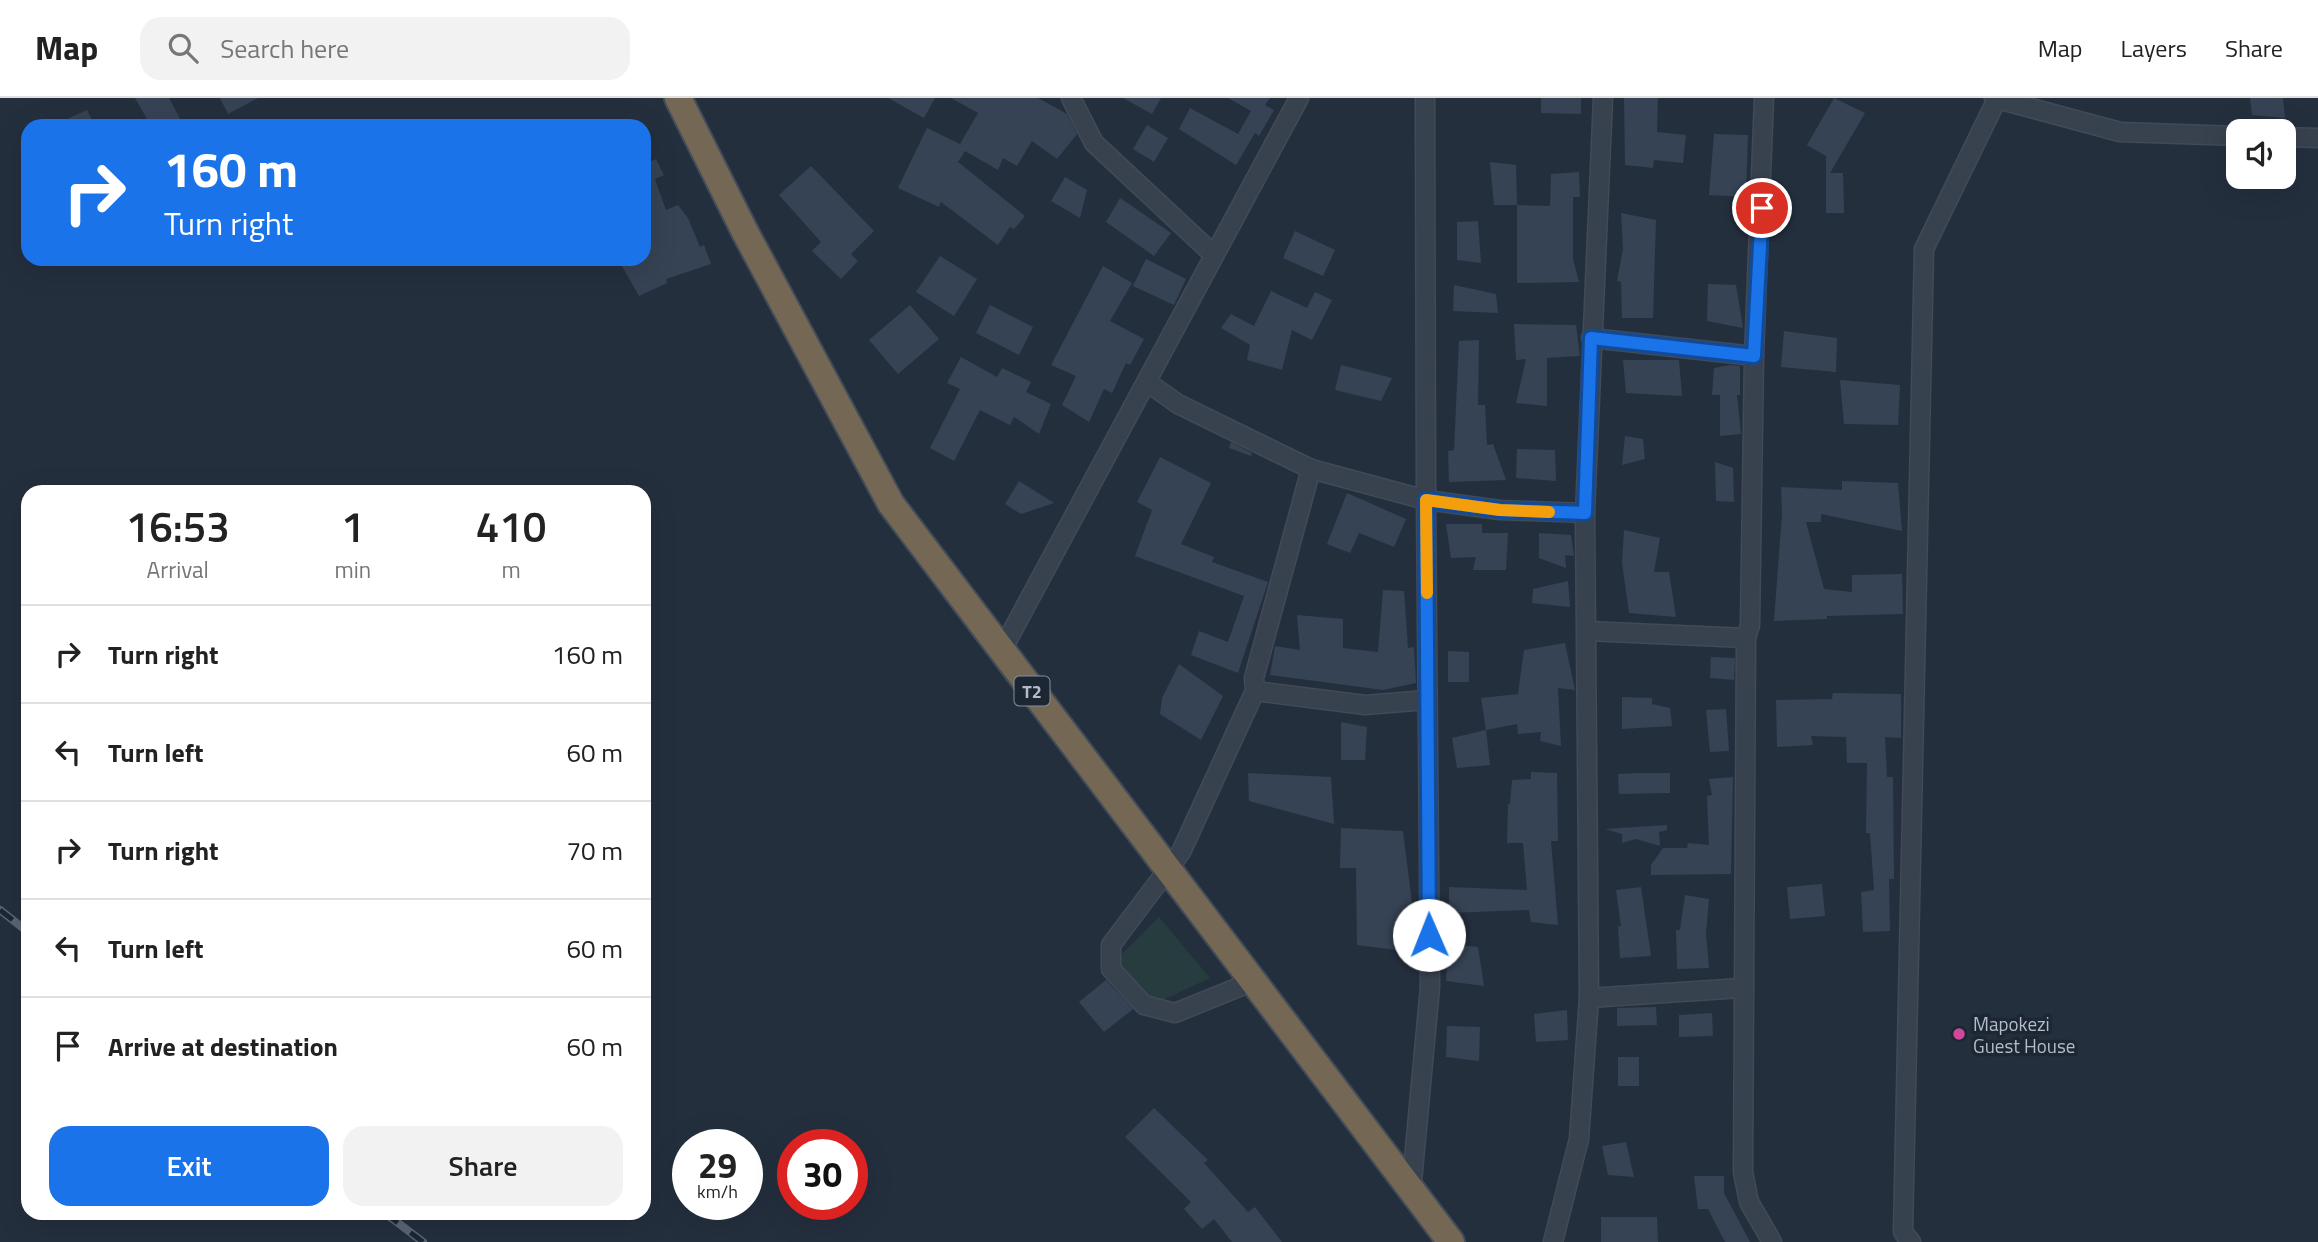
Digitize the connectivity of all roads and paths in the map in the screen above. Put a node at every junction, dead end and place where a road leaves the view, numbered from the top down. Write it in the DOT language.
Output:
graph roads {
  1 [pos="678,98"];
  2 [pos="1071,98"];
  3 [pos="1299,98"];
  4 [pos="1425,98"];
  5 [pos="1603,98"];
  6 [pos="1764,98"];
  7 [pos="1996,99"];
  8 [pos="2226,136"];
  9 [pos="2296,137"];
  10 [pos="2318,138"];
  11 [pos="1213,254"];
  12 [pos="1591,338"];
  13 [pos="1754,356"];
  14 [pos="1147,382"];
  15 [pos="1311,469"];
  16 [pos="1426,500"];
  17 [pos="1585,513"];
  18 [pos="1587,631"];
  19 [pos="1746,638"];
  20 [pos="1002,650"];
  21 [pos="1255,691"];
  22 [pos="1427,700"];
  23 [pos="1168,869"];
  24 [pos="1254,981"];
  25 [pos="1742,988"];
  26 [pos="1589,998"];
  27 [pos="1411,1192"];
  28 [pos="1902,1239"];
  29 [pos="1451,1242"];
  30 [pos="1553,1242"];
  31 [pos="1772,1242"];
  1 -- 20 [label="highway, T2"];
  2 -- 11 [label="street"];
  3 -- 11 [label="street"];
  4 -- 16 [label="street"];
  5 -- 12 [label="street"];
  6 -- 13 [label="street"];
  7 -- 8 [label="street"];
  7 -- 28 [label="street"];
  9 -- 10 [label="street"];
  11 -- 14 [label="street"];
  12 -- 13 [label="street"];
  12 -- 17 [label="street"];
  13 -- 19 [label="street"];
  14 -- 15 [label="street"];
  14 -- 20 [label="street"];
  15 -- 16 [label="street"];
  15 -- 21 [label="street"];
  16 -- 17 [label="street"];
  16 -- 22 [label="street"];
  17 -- 18 [label="street"];
  18 -- 19 [label="street"];
  18 -- 26 [label="street"];
  19 -- 25 [label="street"];
  20 -- 23 [label="highway, T2"];
  21 -- 22 [label="street"];
  21 -- 23 [label="street"];
  22 -- 27 [label="street"];
  23 -- 24 [label="highway, T2"];
  23 -- 24 [label="street"];
  24 -- 27 [label="highway, T2"];
  25 -- 26 [label="street"];
  25 -- 31 [label="street"];
  26 -- 30 [label="street"];
  27 -- 29 [label="highway, T2"];
}
